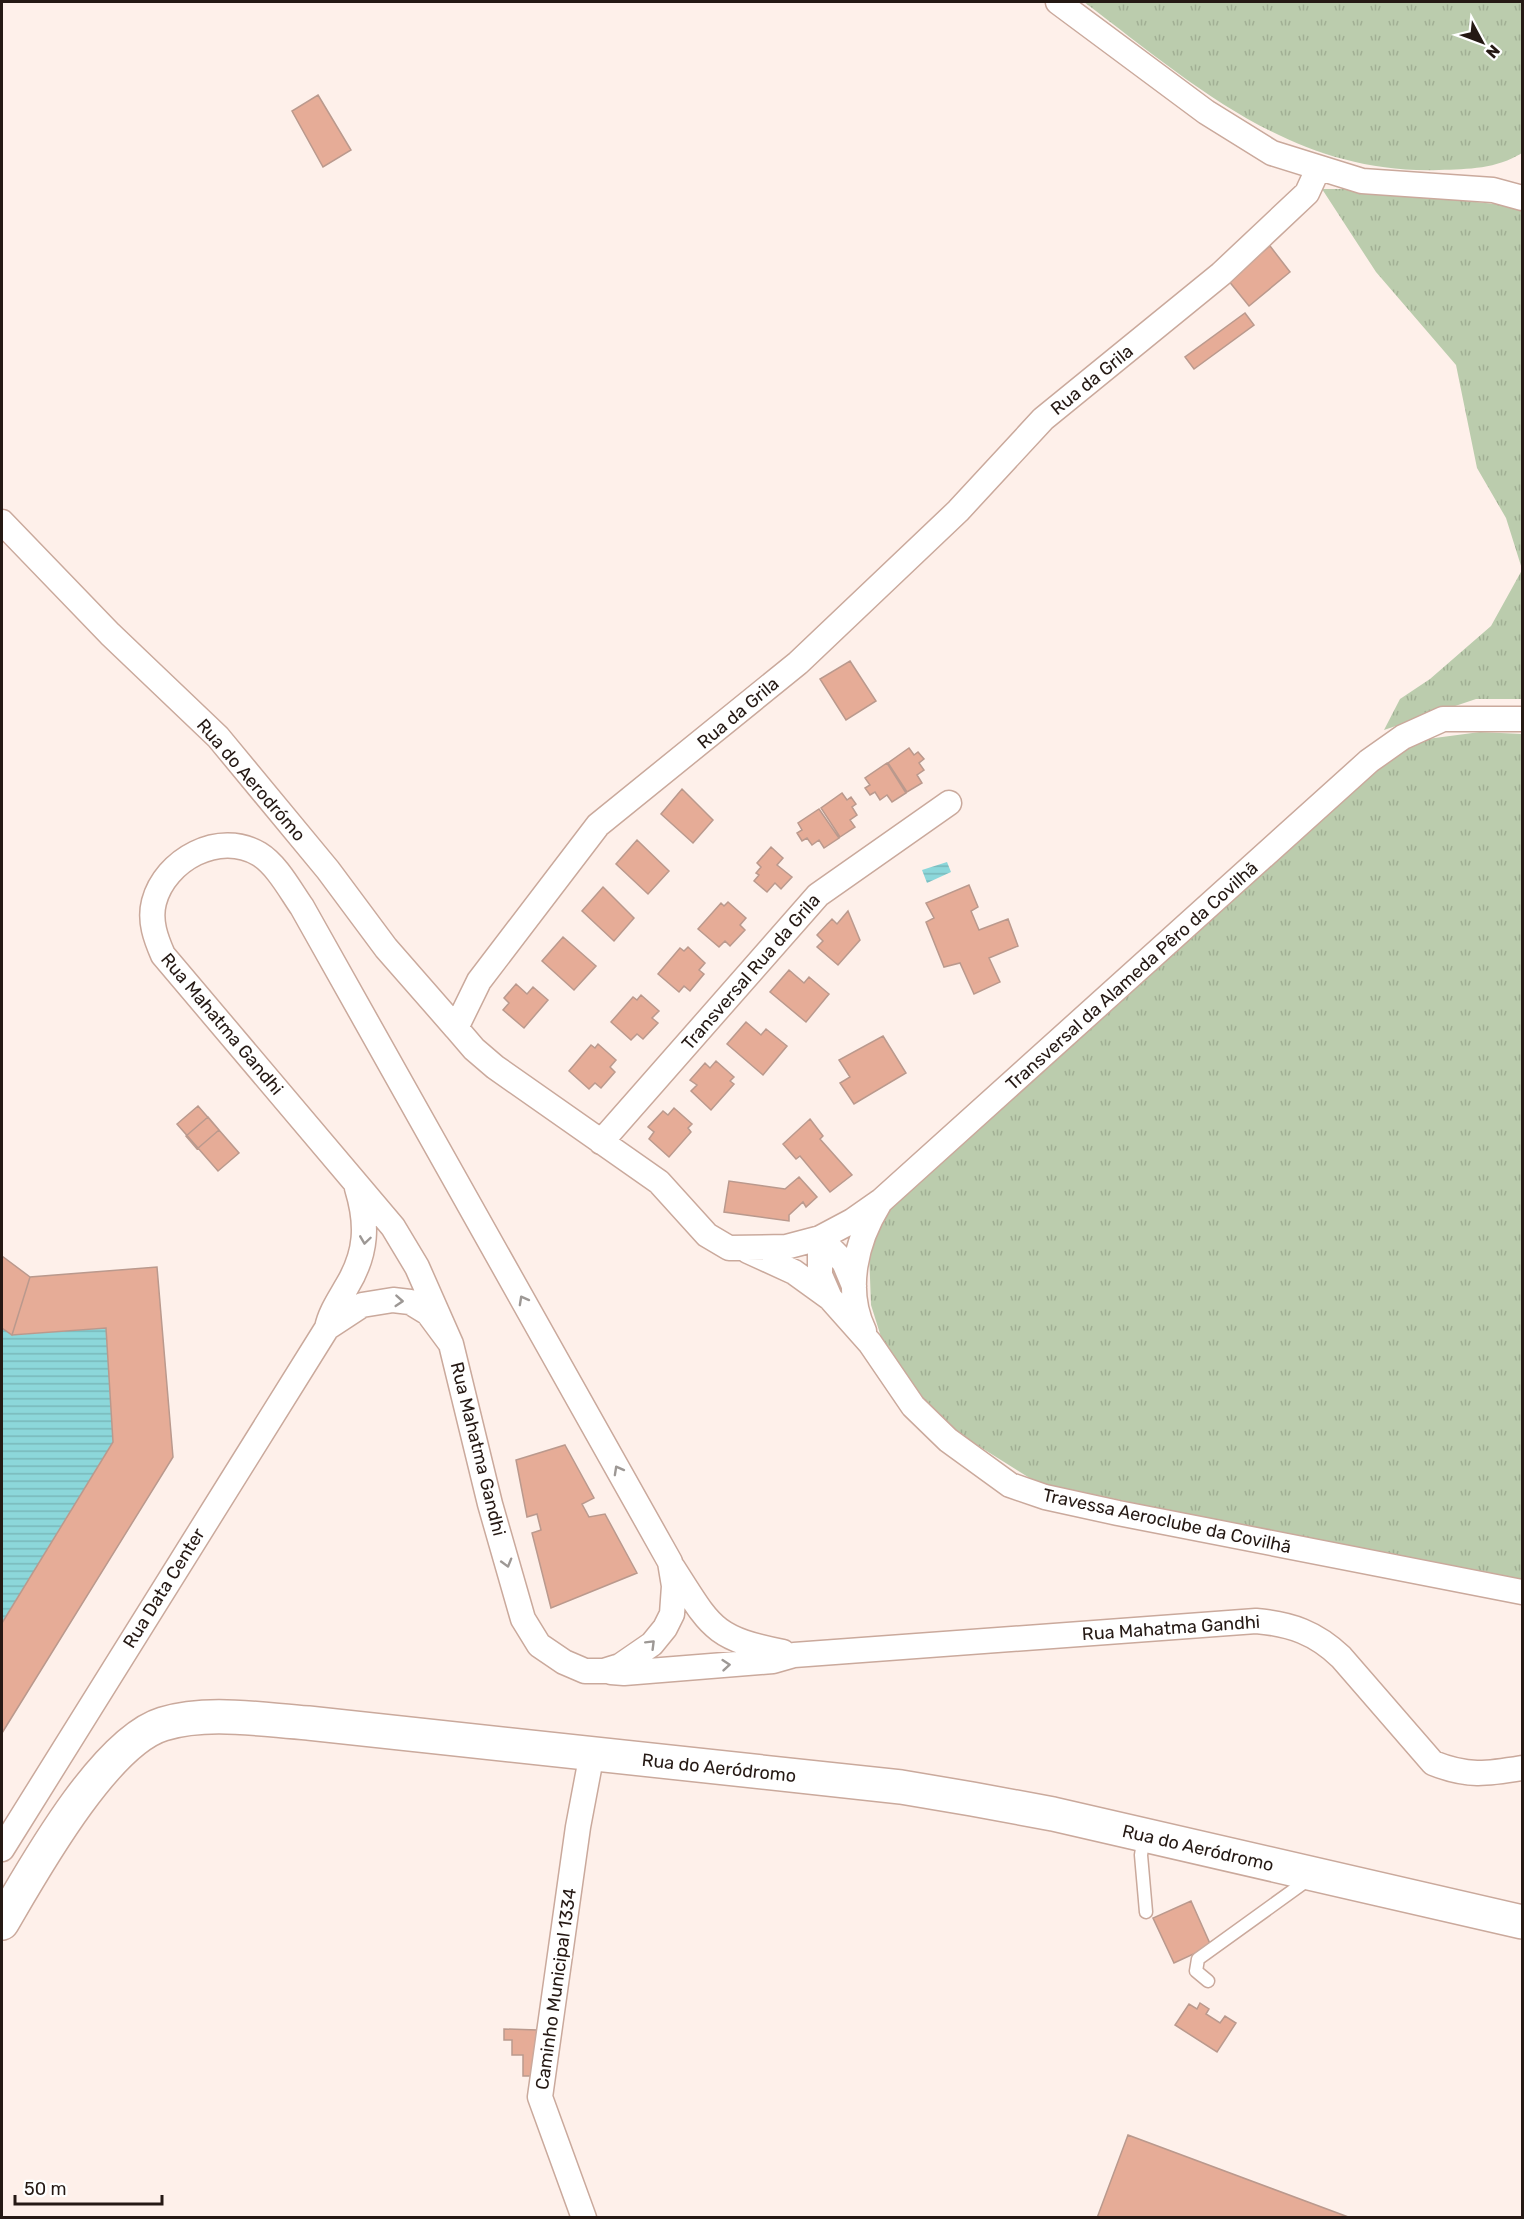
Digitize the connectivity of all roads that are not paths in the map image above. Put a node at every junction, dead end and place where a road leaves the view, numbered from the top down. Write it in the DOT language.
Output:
graph roads {
  1 [pos="1058,2"];
  2 [pos="1318,169"];
  3 [pos="1522,177"];
  4 [pos="1493,190"];
  5 [pos="1522,198"];
  6 [pos="2,522"];
  7 [pos="1522,719"];
  8 [pos="949,803"];
  9 [pos="456,1028"];
  10 [pos="601,1142"];
  11 [pos="356,1183"];
  12 [pos="882,1200"];
  13 [pos="820,1238"];
  14 [pos="745,1250"];
  15 [pos="854,1286"];
  16 [pos="830,1298"];
  17 [pos="327,1328"];
  18 [pos="870,1343"];
  19 [pos="451,1344"];
  20 [pos="673,1568"];
  21 [pos="1522,1593"];
  22 [pos="795,1655"];
  23 [pos="604,1671"];
  24 [pos="592,1754"];
  25 [pos="1522,1768"];
  26 [pos="1144,1835"];
  27 [pos="2,1849"];
  28 [pos="1315,1874"];
  29 [pos="1146,1912"];
  30 [pos="1522,1922"];
  31 [pos="2,1923"];
  32 [pos="1208,1981"];
  33 [pos="584,2217"];
  1 -- 2 [label="street"];
  2 -- 4 [label="street"];
  2 -- 9 [label="street, Rua da Grila"];
  3 -- 4 [label="street"];
  4 -- 5 [label="street"];
  6 -- 9 [label="street, Rua do Aerodrómo"];
  7 -- 12 [label="street, Transversal da Alameda Pêro da Covilhã"];
  8 -- 10 [label="street, Transversal Rua da Grila"];
  9 -- 10 [label="street"];
  10 -- 14 [label="street"];
  11 -- 17 [label="street, Rua Data Center, one-way"];
  11 -- 19 [label="street, Rua Mahatma Gandhi"];
  20 -- 11 [label="street, Rua Mahatma Gandhi, one-way"];
  12 -- 13 [label="street, Transversal da Alameda Pêro da Covilhã"];
  12 -- 15 [label="street, Travessa Aeroclube da Covilhã"];
  13 -- 14 [label="street, Transversal da Alameda Pêro da Covilhã"];
  13 -- 15 [label="street, Travessa Aeroclube da Covilhã"];
  13 -- 16 [label="street, Travessa Aeroclube da Covilhã"];
  14 -- 16 [label="street, Travessa Aeroclube da Covilhã"];
  15 -- 18 [label="street, Travessa Aeroclube da Covilhã"];
  16 -- 18 [label="street, Travessa Aeroclube da Covilhã"];
  17 -- 19 [label="street, Rua Data Center, one-way"];
  17 -- 27 [label="street, Rua Data Center"];
  18 -- 21 [label="street, Travessa Aeroclube da Covilhã"];
  19 -- 23 [label="street, Rua Mahatma Gandhi, one-way"];
  20 -- 22 [label="street, Rua Mahatma Gandhi"];
  23 -- 20 [label="street, one-way"];
  23 -- 22 [label="street, Rua Mahatma Gandhi, one-way"];
  22 -- 25 [label="street, Rua Mahatma Gandhi"];
  24 -- 26 [label="main road, Rua do Aeródromo"];
  24 -- 31 [label="main road, Rua do Aeródromo"];
  24 -- 33 [label="street, Caminho Municipal 1334"];
  26 -- 28 [label="main road, Rua do Aeródromo"];
  26 -- 29 [label="lane"];
  28 -- 30 [label="main road, Rua do Aeródromo"];
  28 -- 32 [label="lane"];
}
